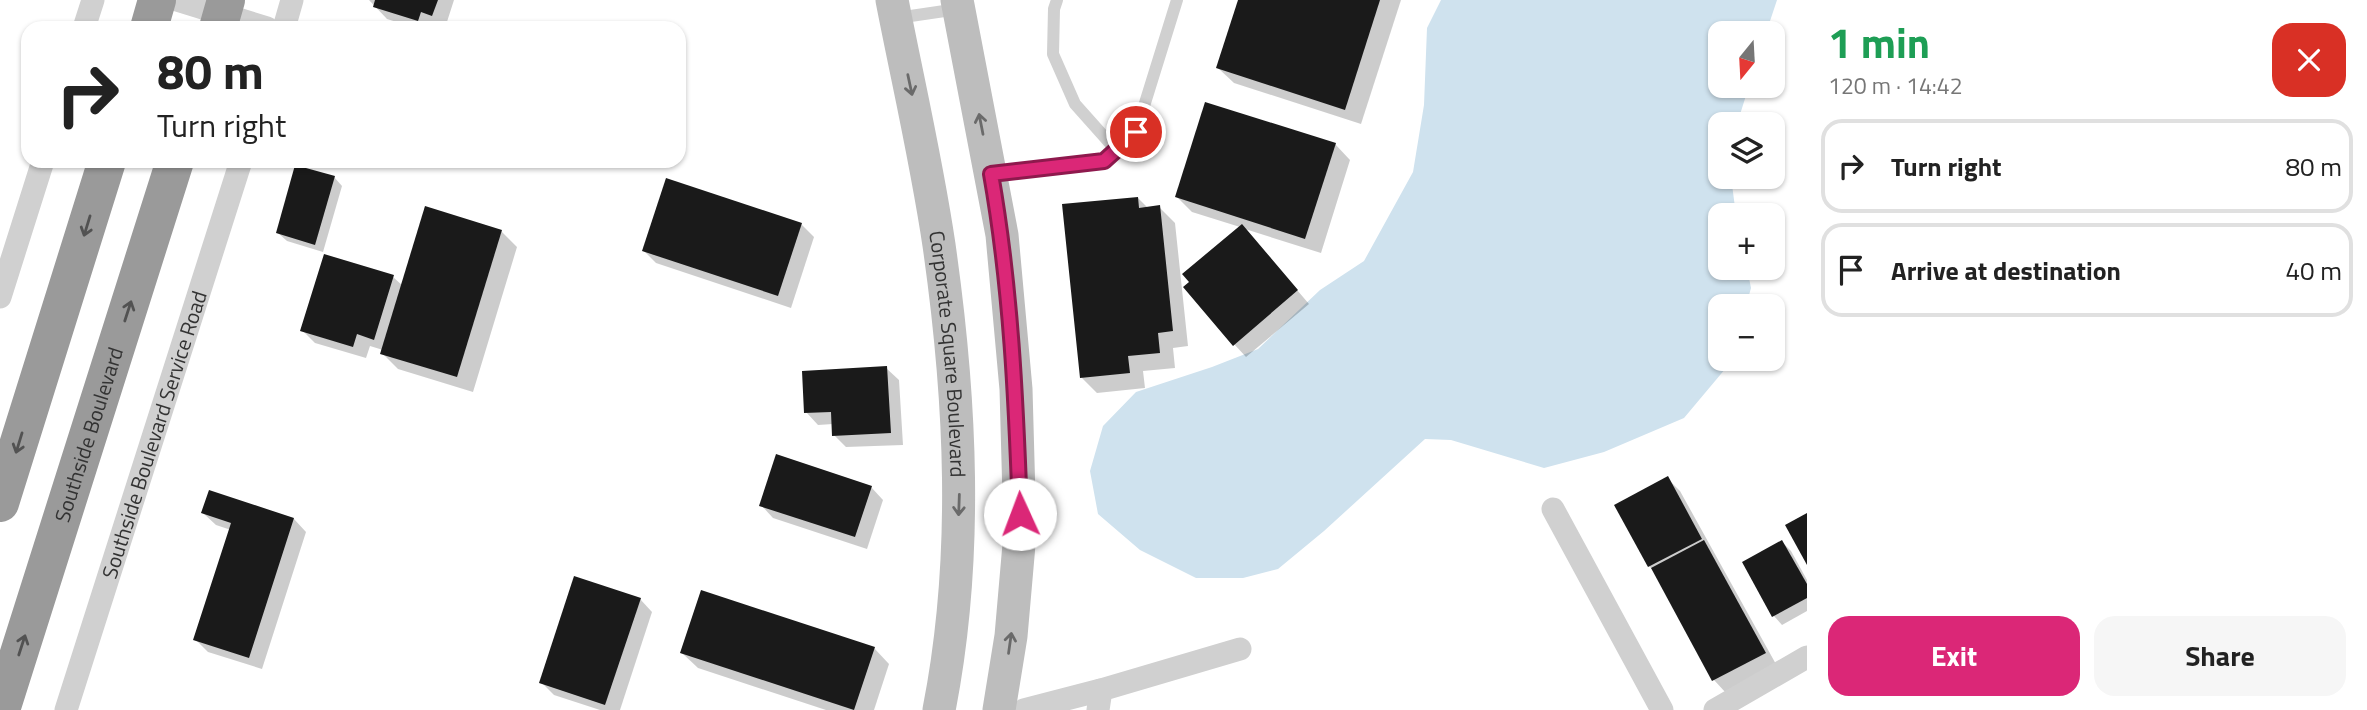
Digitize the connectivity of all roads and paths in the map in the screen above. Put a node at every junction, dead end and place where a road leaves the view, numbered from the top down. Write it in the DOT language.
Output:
graph roads {
  1 [pos="93,0"];
  2 [pos="158,0"];
  3 [pos="177,0"];
  4 [pos="292,0"];
  5 [pos="1057,0"];
  6 [pos="1177,0"];
  7 [pos="958,5"];
  8 [pos="894,9"];
  9 [pos="222,14"];
  10 [pos="86,21"];
  11 [pos="151,21"];
  12 [pos="244,21"];
  13 [pos="286,21"];
  14 [pos="1116,150"];
  15 [pos="41,168"];
  16 [pos="105,168"];
  17 [pos="173,168"];
  18 [pos="239,168"];
  19 [pos="991,174"];
  20 [pos="0,297"];
  21 [pos="0,503"];
  22 [pos="1553,509"];
  23 [pos="1240,649"];
  24 [pos="1807,657"];
  25 [pos="1100,700"];
  26 [pos="1,710"];
  27 [pos="66,710"];
  28 [pos="939,710"];
  29 [pos="999,710"];
  30 [pos="1024,710"];
  31 [pos="1662,710"];
  32 [pos="1715,710"];
  1 -- 10 [label="street"];
  2 -- 11 [label="highway"];
  3 -- 9 [label="street"];
  4 -- 13 [label="street"];
  5 -- 14 [label="lane"];
  6 -- 14 [label="lane"];
  7 -- 8 [label="lane"];
  19 -- 7 [label="street, one-way"];
  8 -- 28 [label="street, Corporate Square Boulevard, one-way"];
  9 -- 12 [label="street"];
  14 -- 19 [label="lane"];
  15 -- 20 [label="street"];
  16 -- 21 [label="highway, one-way"];
  26 -- 17 [label="highway, Southside Boulevard, one-way"];
  18 -- 27 [label="street, Southside Boulevard Service Road"];
  29 -- 19 [label="street, one-way"];
  22 -- 31 [label="street"];
  23 -- 25 [label="street"];
  24 -- 32 [label="street"];
  25 -- 30 [label="street"];
}
